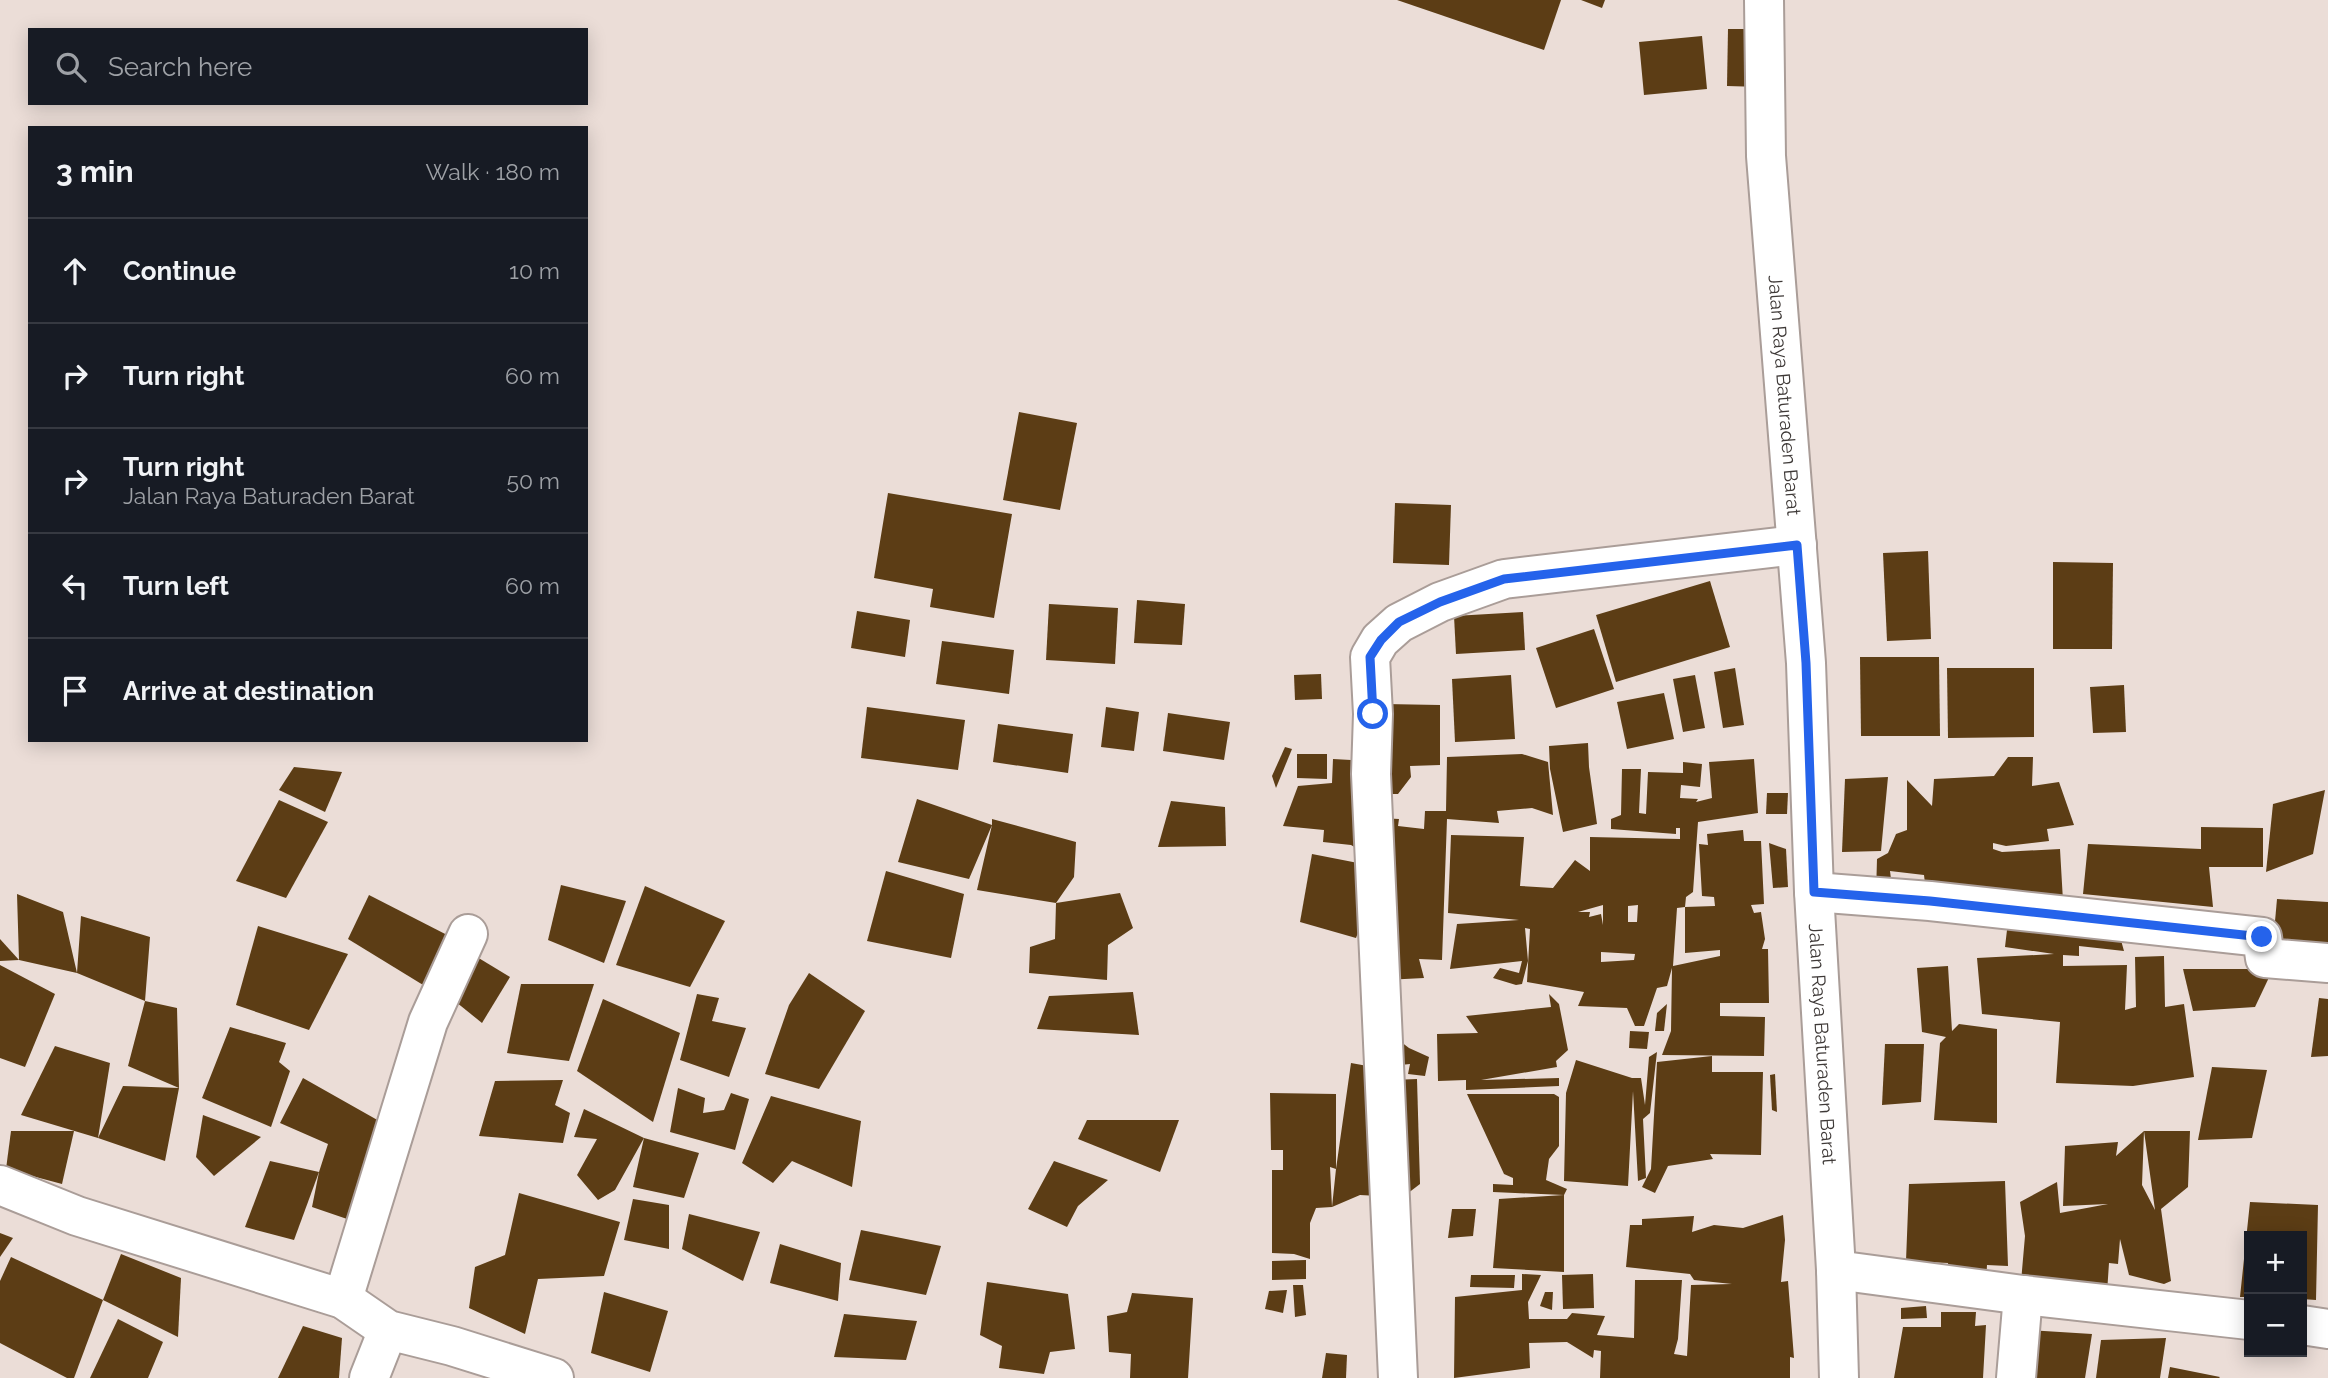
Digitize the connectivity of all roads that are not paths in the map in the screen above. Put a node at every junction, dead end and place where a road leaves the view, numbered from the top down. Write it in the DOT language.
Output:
graph roads {
  1 [pos="1764,0"];
  2 [pos="1797,545"];
  3 [pos="1814,892"];
  4 [pos="468,934"];
  5 [pos="2328,963"];
  6 [pos="0,1185"];
  7 [pos="1836,1270"];
  8 [pos="2023,1295"];
  9 [pos="343,1299"];
  10 [pos="2244,1319"];
  11 [pos="2307,1326"];
  12 [pos="2328,1329"];
  13 [pos="388,1330"];
  14 [pos="369,1378"];
  15 [pos="554,1378"];
  16 [pos="1398,1378"];
  17 [pos="1839,1378"];
  18 [pos="2016,1378"];
  1 -- 2 [label="street, Jalan Raya Baturaden Barat"];
  2 -- 3 [label="street, Jalan Raya Baturaden Barat"];
  2 -- 16 [label="street"];
  3 -- 5 [label="street"];
  3 -- 7 [label="street, Jalan Raya Baturaden Barat"];
  4 -- 9 [label="street"];
  6 -- 9 [label="street"];
  7 -- 8 [label="street"];
  7 -- 17 [label="street, Jalan Raya Baturaden Barat"];
  8 -- 10 [label="street"];
  8 -- 18 [label="street"];
  9 -- 13 [label="street"];
  11 -- 12 [label="street"];
  13 -- 14 [label="street"];
  13 -- 15 [label="street"];
}
